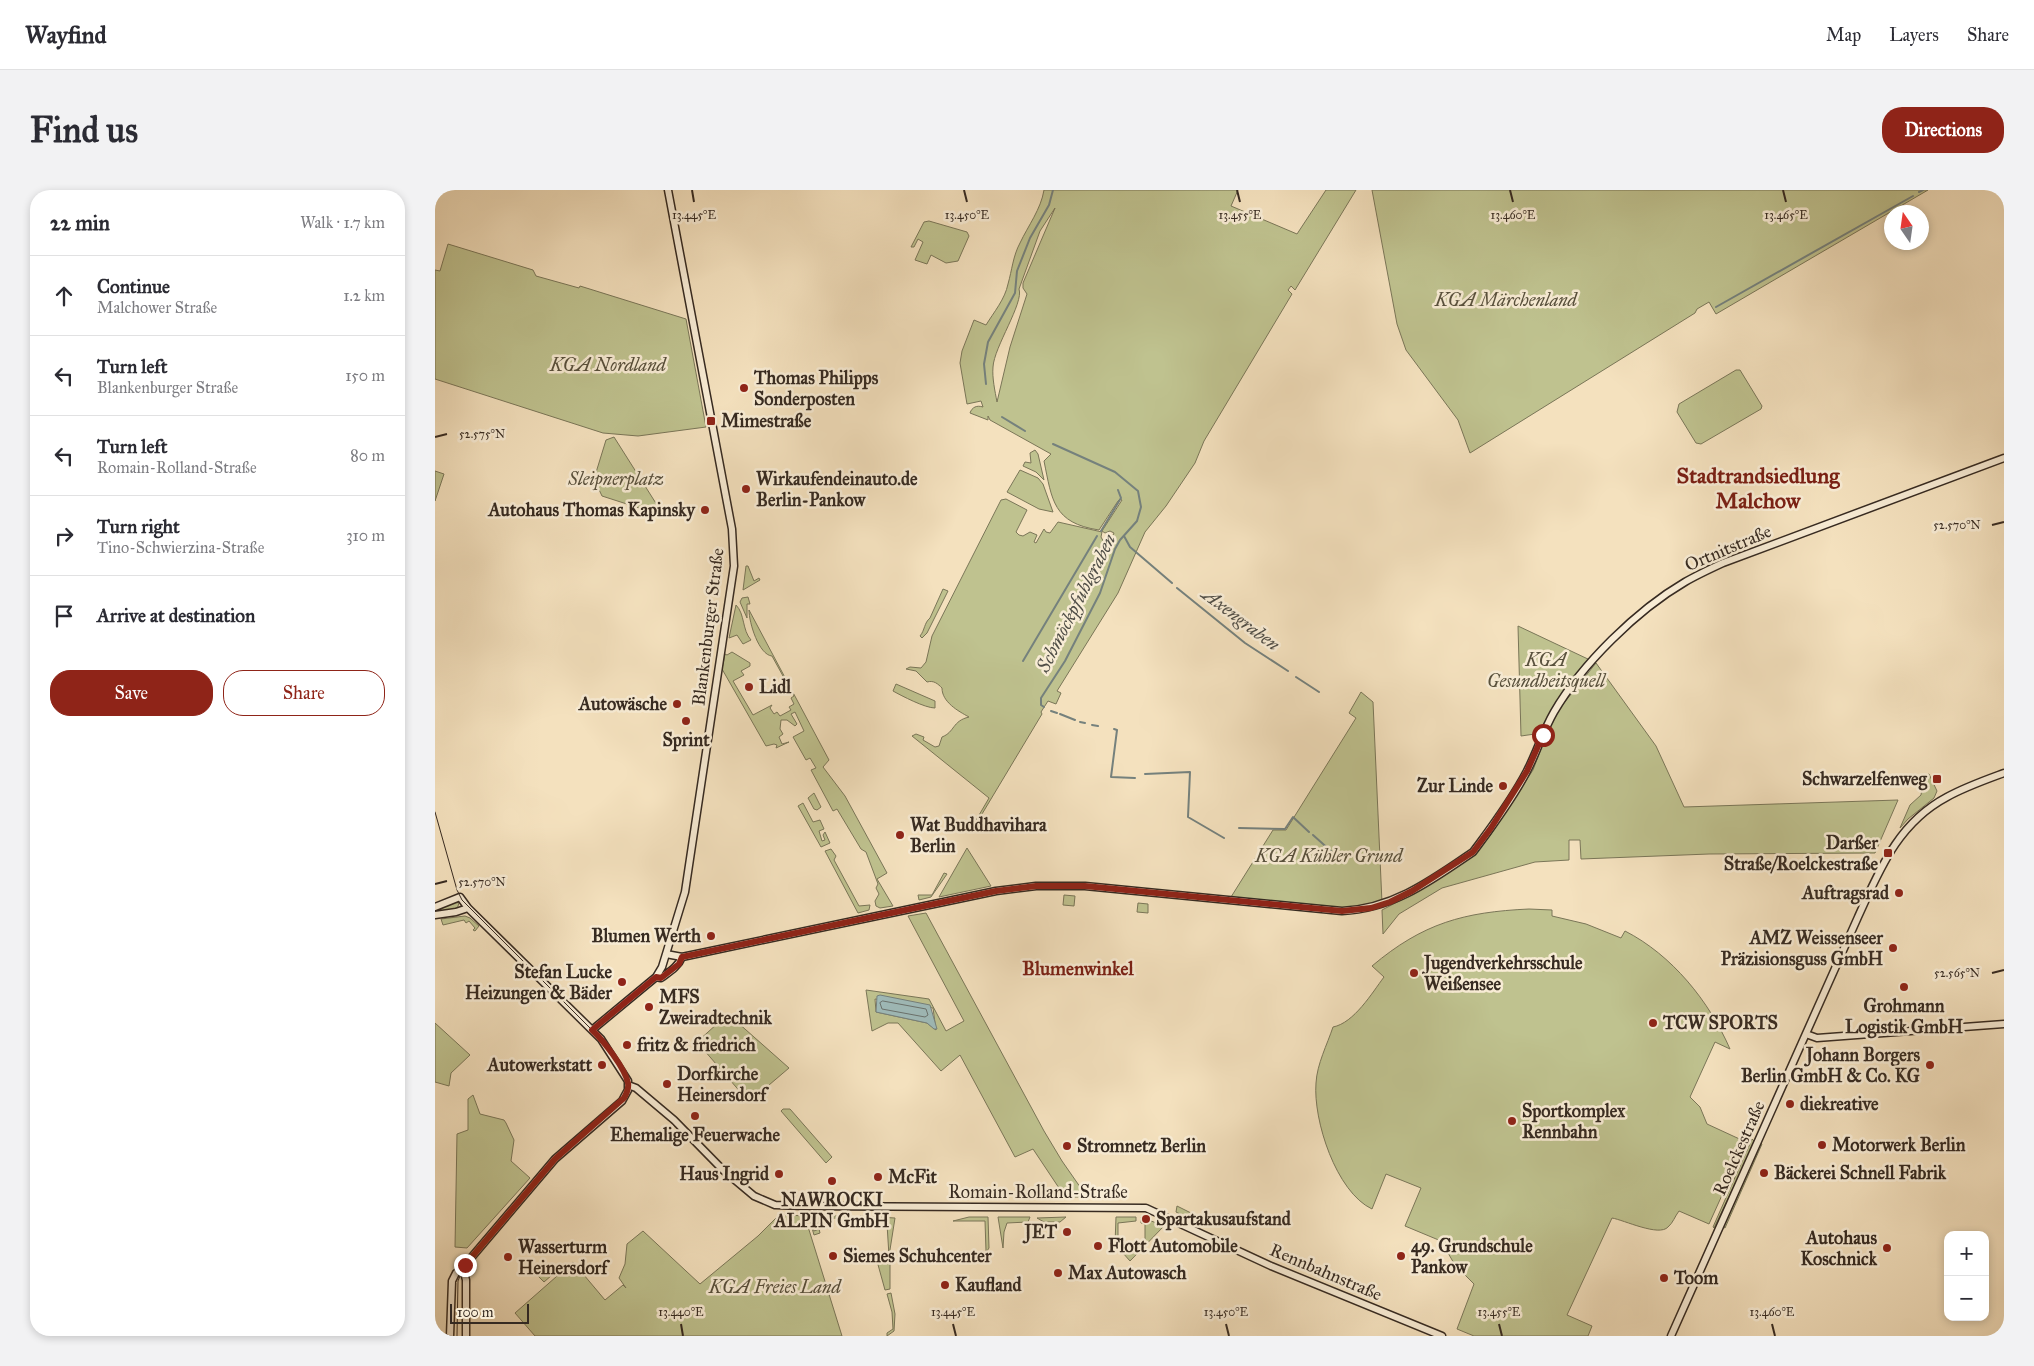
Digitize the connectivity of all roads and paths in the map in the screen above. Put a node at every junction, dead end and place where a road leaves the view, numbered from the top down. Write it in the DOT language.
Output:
graph roads {
  1 [pos="668,190"];
  2 [pos="2004,458"];
  3 [pos="2004,773"];
  4 [pos="435,906"];
  5 [pos="468,908"];
  6 [pos="435,915"];
  7 [pos="666,954"];
  8 [pos="682,957"];
  9 [pos="656,977"];
  10 [pos="2004,1024"];
  11 [pos="592,1030"];
  12 [pos="1806,1034"];
  13 [pos="628,1085"];
  14 [pos="1146,1208"];
  15 [pos="463,1268"];
  16 [pos="449,1336"];
  17 [pos="466,1336"];
  18 [pos="1442,1336"];
  19 [pos="1671,1336"];
  1 -- 7 [label="main road, Blankenburger Straße"];
  2 -- 8 [label="main road, Ortnitstraße"];
  3 -- 12 [label="main road, Roelckestraße"];
  4 -- 5 [label="main road, Romain-Rolland-Straße"];
  5 -- 6 [label="main road"];
  5 -- 11 [label="main road, Romain-Rolland-Straße"];
  7 -- 8 [label="main road"];
  7 -- 9 [label="main road, Blankenburger Straße"];
  8 -- 9 [label="main road, Blankenburger Straße"];
  9 -- 11 [label="main road, Blankenburger Straße"];
  10 -- 12 [label="main road"];
  11 -- 13 [label="main road, Romain-Rolland-Straße"];
  12 -- 19 [label="main road, Roelckestraße"];
  13 -- 14 [label="main road, Romain-Rolland-Straße"];
  13 -- 15 [label="main road"];
  14 -- 18 [label="main road, Rennbahnstraße"];
  15 -- 16 [label="main road"];
  15 -- 17 [label="main road"];
}
